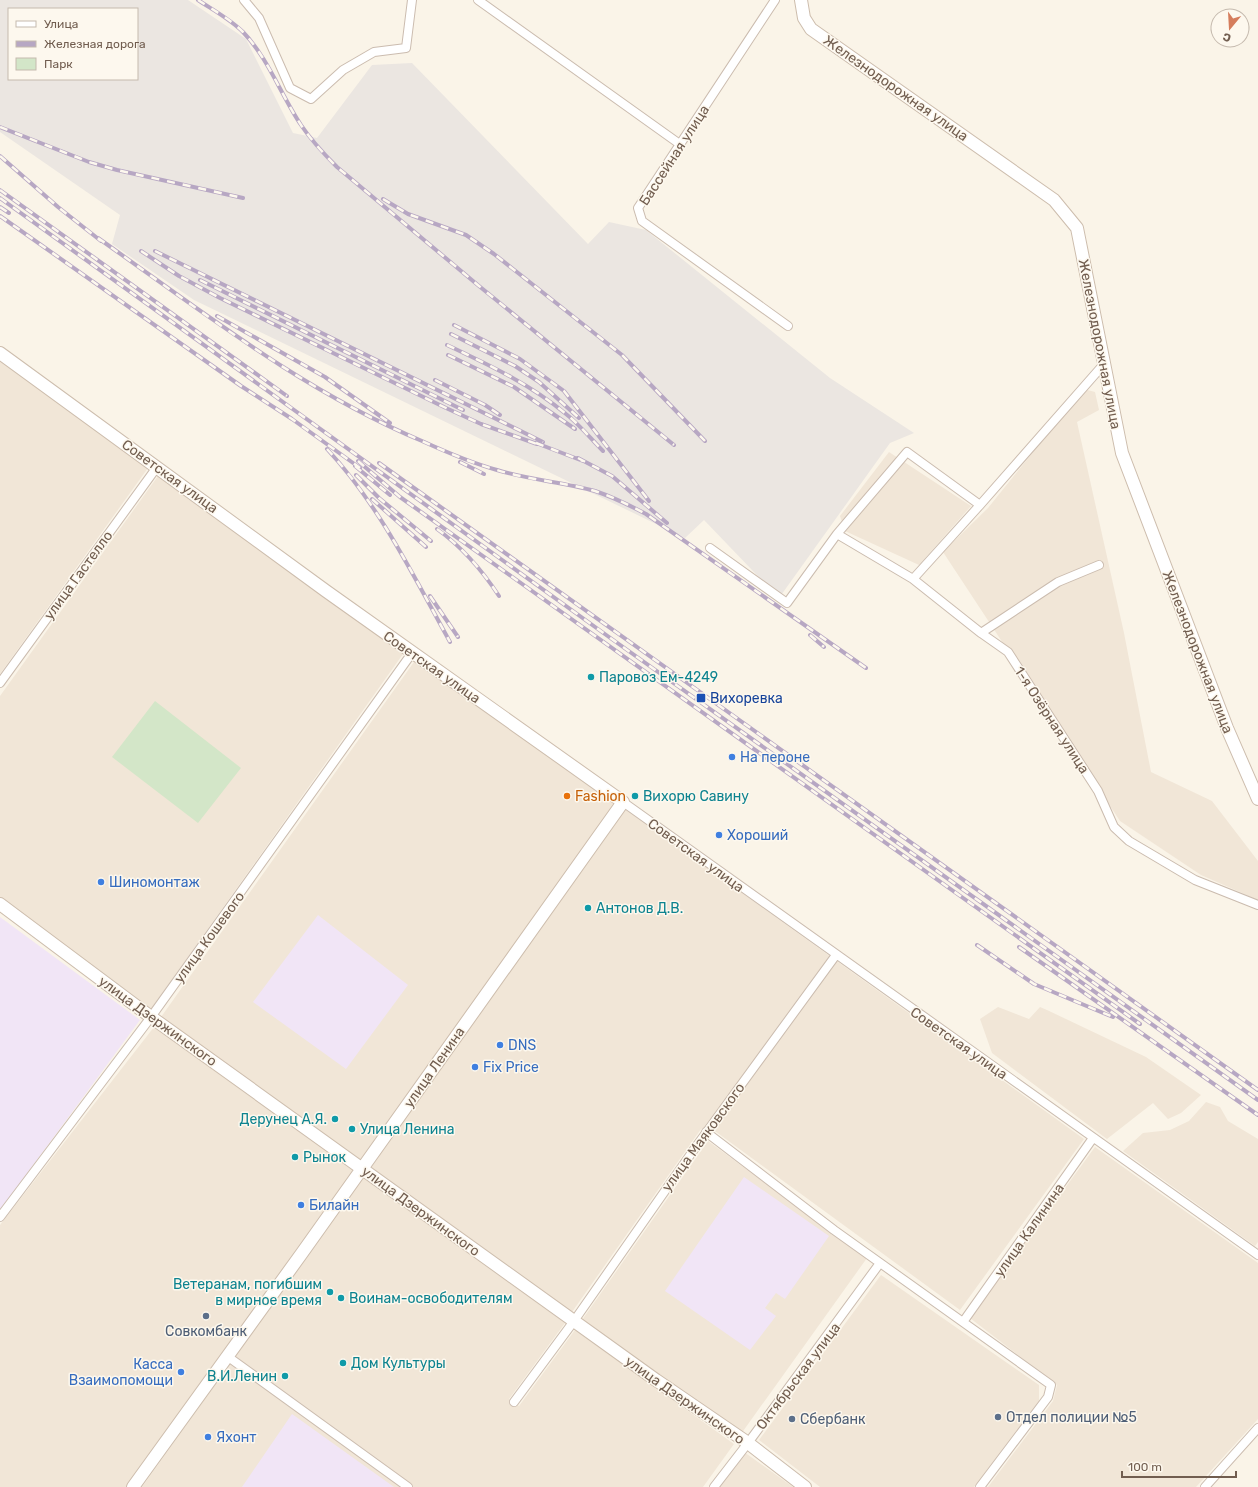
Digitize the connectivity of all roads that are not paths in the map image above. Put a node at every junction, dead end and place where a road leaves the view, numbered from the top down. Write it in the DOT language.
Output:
graph roads {
  1 [pos="244,0"];
  2 [pos="412,0"];
  3 [pos="478,0"];
  4 [pos="775,0"];
  5 [pos="801,0"];
  6 [pos="681,145"];
  7 [pos="788,326"];
  8 [pos="0,353"];
  9 [pos="1104,364"];
  10 [pos="157,467"];
  11 [pos="980,506"];
  12 [pos="837,534"];
  13 [pos="710,548"];
  14 [pos="1099,565"];
  15 [pos="913,579"];
  16 [pos="981,634"];
  17 [pos="412,653"];
  18 [pos="0,683"];
  19 [pos="1258,799"];
  20 [pos="622,802"];
  21 [pos="0,904"];
  22 [pos="1258,905"];
  23 [pos="836,955"];
  24 [pos="151,1017"];
  25 [pos="706,1132"];
  26 [pos="1093,1138"];
  27 [pos="362,1169"];
  28 [pos="0,1216"];
  29 [pos="1258,1255"];
  30 [pos="880,1263"];
  31 [pos="574,1321"];
  32 [pos="964,1322"];
  33 [pos="227,1356"];
  34 [pos="514,1402"];
  35 [pos="1258,1428"];
  36 [pos="748,1443"];
  37 [pos="133,1487"];
  38 [pos="408,1487"];
  39 [pos="714,1487"];
  40 [pos="806,1487"];
  41 [pos="980,1487"];
  42 [pos="1205,1487"];
  1 -- 2 [label="street"];
  3 -- 6 [label="street"];
  4 -- 6 [label="street, Бассейная улица"];
  5 -- 9 [label="street, Железнодорожная улица"];
  6 -- 7 [label="street, Бассейная улица"];
  8 -- 10 [label="street, Советская улица"];
  9 -- 11 [label="street"];
  9 -- 19 [label="street, Железнодорожная улица"];
  10 -- 17 [label="street, Советская улица"];
  10 -- 18 [label="street, улица Гастелло"];
  11 -- 12 [label="street"];
  11 -- 15 [label="street"];
  12 -- 13 [label="street"];
  12 -- 15 [label="street, 1-я Озёрная улица"];
  14 -- 16 [label="street"];
  15 -- 16 [label="street, 1-я Озёрная улица"];
  16 -- 22 [label="street, 1-я Озёрная улица"];
  17 -- 20 [label="street, Советская улица"];
  17 -- 24 [label="street, улица Кошевого"];
  20 -- 23 [label="street, Советская улица"];
  20 -- 27 [label="street, улица Ленина"];
  21 -- 24 [label="street, улица Дзержинского"];
  23 -- 25 [label="street, улица Маяковского"];
  23 -- 26 [label="street, Советская улица"];
  24 -- 27 [label="street, улица Дзержинского"];
  24 -- 28 [label="street, улица Кошевого"];
  25 -- 30 [label="street"];
  25 -- 31 [label="street, улица Маяковского"];
  26 -- 29 [label="street, Советская улица"];
  26 -- 32 [label="street, улица Калинина"];
  27 -- 31 [label="street, улица Дзержинского"];
  27 -- 33 [label="street, улица Ленина"];
  30 -- 32 [label="street"];
  30 -- 36 [label="street, Октябрьская улица"];
  31 -- 34 [label="street"];
  31 -- 36 [label="street, улица Дзержинского"];
  32 -- 41 [label="street"];
  33 -- 37 [label="street, улица Ленина"];
  33 -- 38 [label="street"];
  35 -- 42 [label="street"];
  36 -- 39 [label="street, Октябрьская улица"];
  36 -- 40 [label="street, улица Дзержинского"];
}
